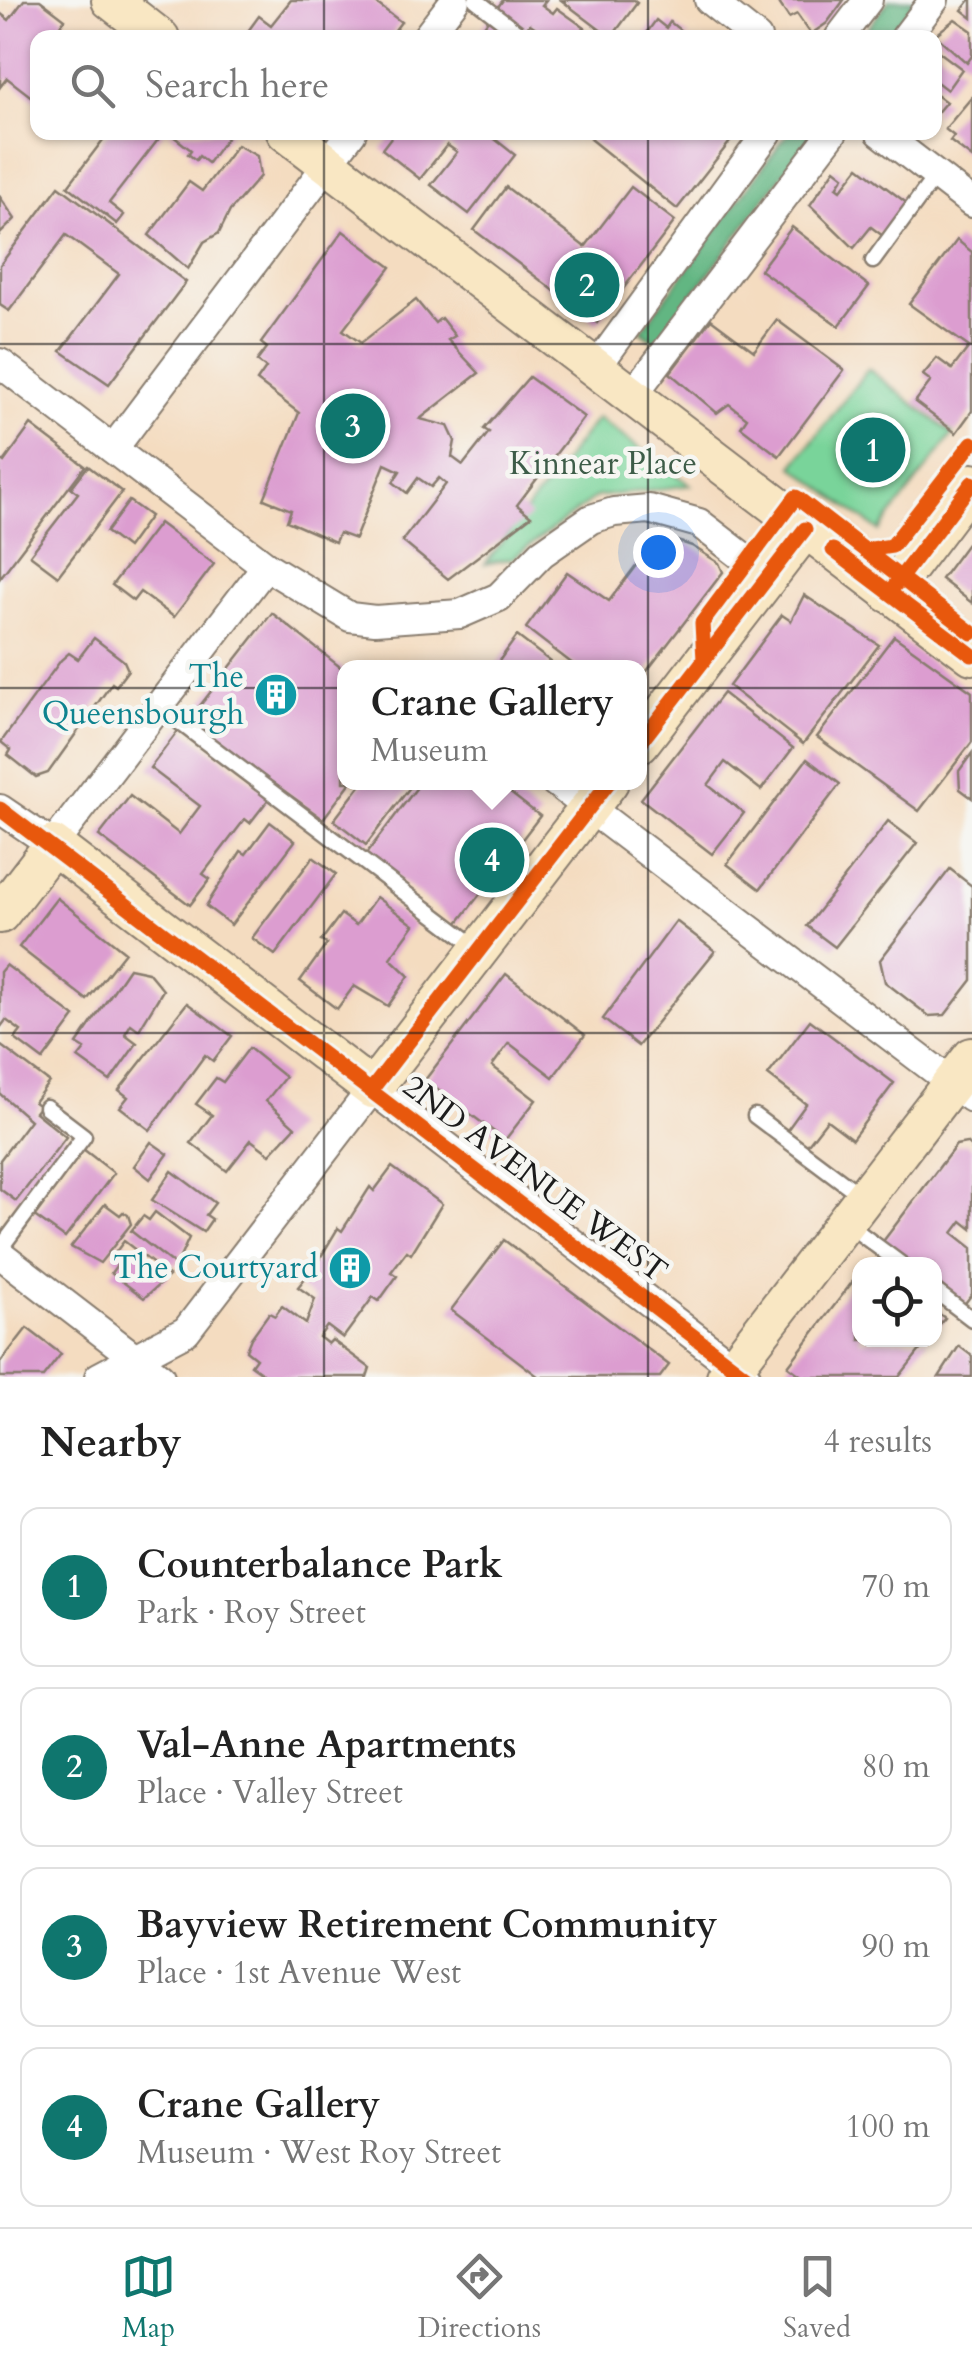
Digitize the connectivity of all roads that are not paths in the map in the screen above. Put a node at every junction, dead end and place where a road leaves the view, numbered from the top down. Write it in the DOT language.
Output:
graph roads {
  1 [pos="111,0"];
  2 [pos="455,0"];
  3 [pos="476,0"];
  4 [pos="709,0"];
  5 [pos="868,0"];
  6 [pos="934,0"];
  7 [pos="150,30"];
  8 [pos="432,30"];
  9 [pos="515,30"];
  10 [pos="747,30"];
  11 [pos="845,30"];
  12 [pos="911,30"];
  13 [pos="296,140"];
  14 [pos="346,140"];
  15 [pos="762,140"];
  16 [pos="827,140"];
  17 [pos="890,140"];
  18 [pos="328,164"];
  19 [pos="936,175"];
  20 [pos="972,203"];
  21 [pos="873,261"];
  22 [pos="0,363"];
  23 [pos="595,369"];
  24 [pos="632,396"];
  25 [pos="113,449"];
  26 [pos="972,483"];
  27 [pos="805,529"];
  28 [pos="266,566"];
  29 [pos="768,576"];
  30 [pos="890,593"];
  31 [pos="972,655"];
  32 [pos="158,706"];
  33 [pos="647,734"];
  34 [pos="599,795"];
  35 [pos="0,809"];
  36 [pos="53,845"];
  37 [pos="0,914"];
  38 [pos="480,949"];
  39 [pos="965,1079"];
  40 [pos="372,1089"];
  41 [pos="46,1107"];
  42 [pos="755,1116"];
  43 [pos="854,1210"];
  44 [pos="0,1252"];
  45 [pos="895,1257"];
  46 [pos="942,1296"];
  47 [pos="972,1319"];
  48 [pos="136,1359"];
  49 [pos="736,1374"];
  50 [pos="99,1377"];
  51 [pos="160,1377"];
  1 -- 7 [label="main road"];
  2 -- 8 [label="street"];
  3 -- 9 [label="lane"];
  4 -- 10 [label="street"];
  5 -- 11 [label="street"];
  6 -- 12 [label="street"];
  13 -- 18 [label="main road"];
  14 -- 18 [label="street"];
  15 -- 23 [label="street"];
  16 -- 24 [label="street"];
  17 -- 19 [label="street"];
  18 -- 23 [label="main road"];
  18 -- 25 [label="street"];
  19 -- 20 [label="street"];
  19 -- 21 [label="lane"];
  22 -- 25 [label="street"];
  23 -- 24 [label="main road"];
  24 -- 27 [label="main road"];
  25 -- 28 [label="street"];
  26 -- 30 [label="main road"];
  27 -- 29 [label="main road"];
  27 -- 30 [label="main road"];
  28 -- 29 [label="street"];
  28 -- 32 [label="street"];
  29 -- 33 [label="main road"];
  30 -- 31 [label="main road"];
  32 -- 36 [label="street"];
  32 -- 38 [label="lane"];
  34 -- 38 [label="main road"];
  34 -- 39 [label="street"];
  35 -- 36 [label="street, 2ND AVENUE WEST"];
  36 -- 37 [label="main road"];
  36 -- 40 [label="main road, 2ND AVENUE WEST"];
  38 -- 40 [label="main road"];
  39 -- 43 [label="main road"];
  40 -- 48 [label="street"];
  40 -- 49 [label="street, 2ND AVENUE WEST"];
  41 -- 44 [label="lane"];
  42 -- 43 [label="lane"];
  43 -- 45 [label="lane"];
  43 -- 49 [label="main road"];
  44 -- 48 [label="street"];
  46 -- 47 [label="lane"];
  48 -- 50 [label="street"];
  48 -- 51 [label="street"];
}
